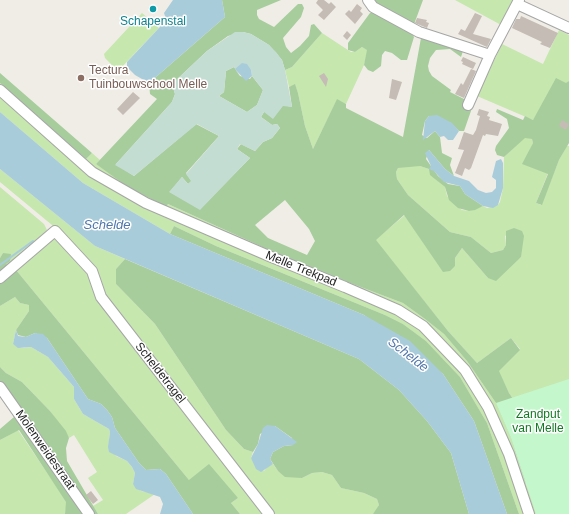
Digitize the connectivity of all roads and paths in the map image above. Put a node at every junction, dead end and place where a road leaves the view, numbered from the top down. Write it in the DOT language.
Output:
graph roads {
  1 [pos="368,0"];
  2 [pos="518,2"];
  3 [pos="569,28"];
  4 [pos="490,55"];
  5 [pos="0,90"];
  6 [pos="468,105"];
  7 [pos="0,278"];
  8 [pos="0,387"];
  9 [pos="89,514"];
  10 [pos="269,514"];
  11 [pos="529,514"];
  1 -- 4 [label="street"];
  2 -- 3 [label="street"];
  2 -- 4 [label="street"];
  4 -- 6 [label="street"];
  5 -- 11 [label="street, Melle Trekpad"];
  7 -- 10 [label="street, Scheldetragel"];
  8 -- 9 [label="street, Molenweidestraat"];
}
